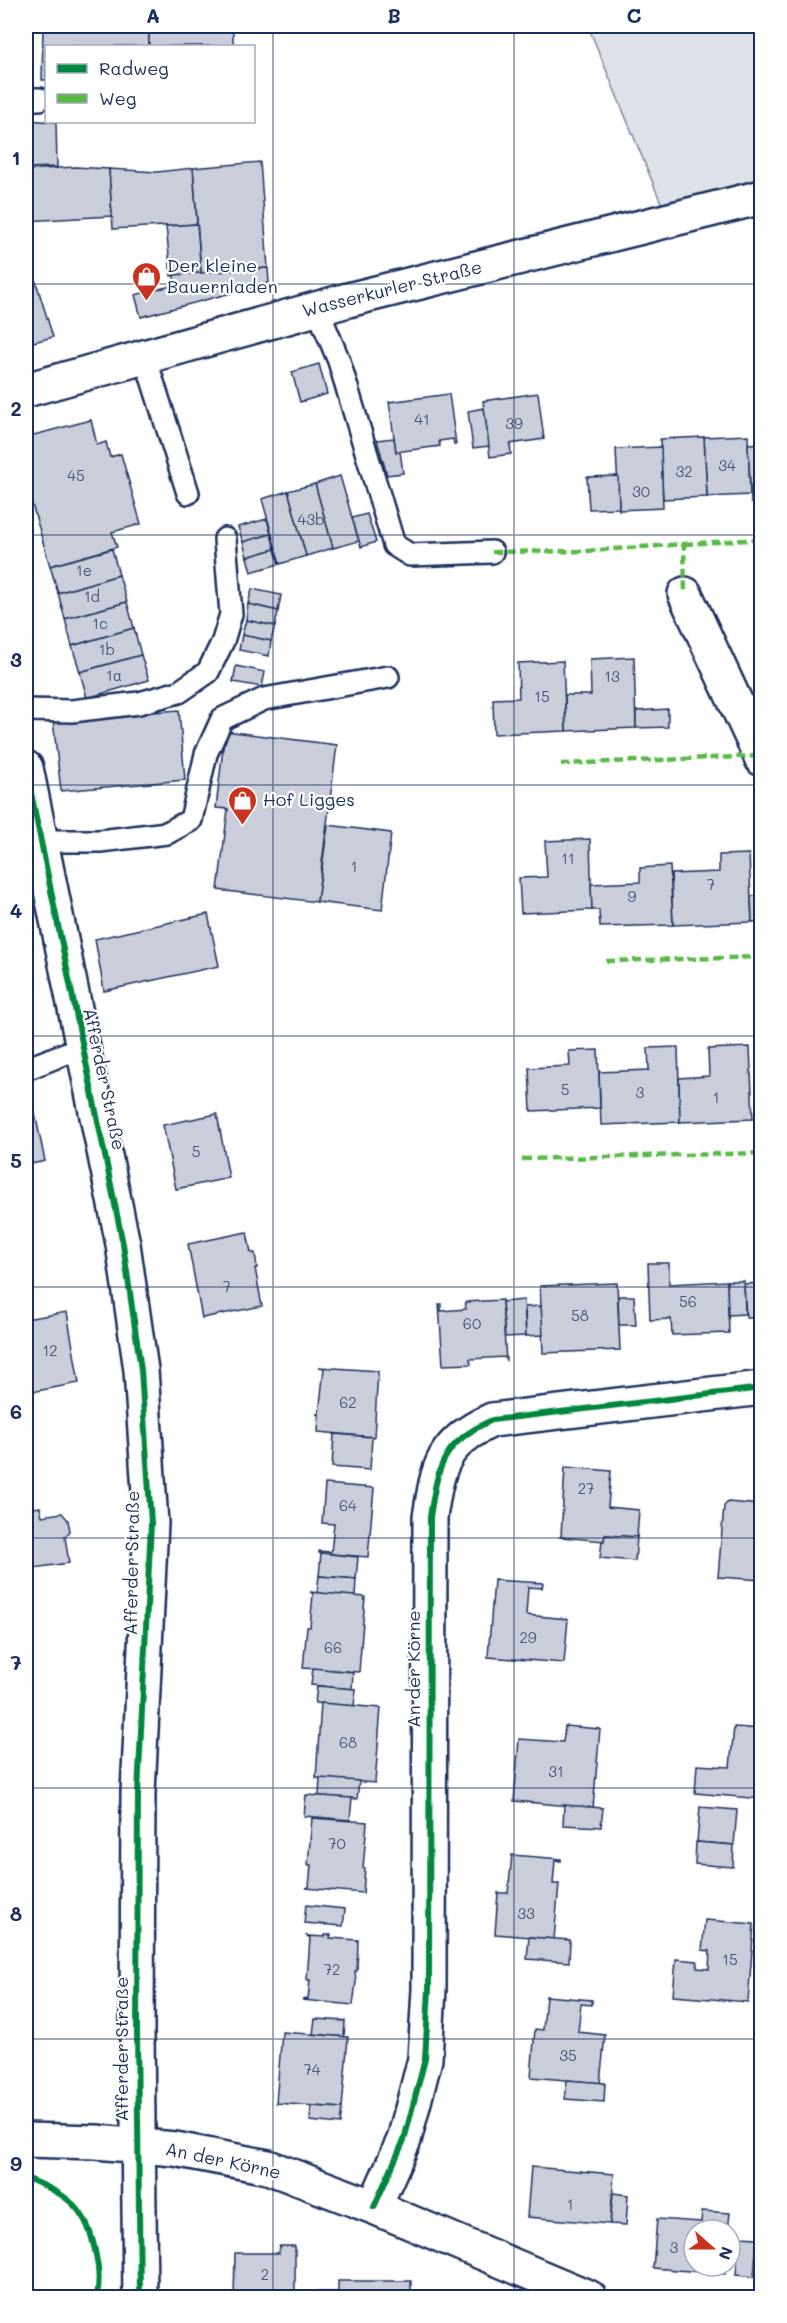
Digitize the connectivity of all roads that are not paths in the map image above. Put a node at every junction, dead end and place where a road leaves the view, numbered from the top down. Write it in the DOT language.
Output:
graph roads {
  1 [pos="762,197"];
  2 [pos="317,308"];
  3 [pos="145,357"];
  4 [pos="26,390"];
  5 [pos="188,494"];
  6 [pos="225,539"];
  7 [pos="492,552"];
  8 [pos="685,594"];
  9 [pos="388,677"];
  10 [pos="26,710"];
  11 [pos="762,759"];
  12 [pos="26,768"];
  13 [pos="32,843"];
  14 [pos="82,1047"];
  15 [pos="26,1069"];
  16 [pos="762,1388"];
  17 [pos="26,2140"];
  18 [pos="137,2145"];
  19 [pos="374,2207"];
  20 [pos="140,2298"];
  21 [pos="590,2298"];
  1 -- 2 [label="street, Wasserkurler Straße"];
  2 -- 3 [label="street, Wasserkurler Straße"];
  2 -- 7 [label="lane"];
  3 -- 4 [label="street, Wasserkurler Straße"];
  3 -- 5 [label="lane"];
  6 -- 10 [label="lane"];
  8 -- 11 [label="street"];
  9 -- 13 [label="lane"];
  12 -- 13 [label="street, Afferder Straße"];
  13 -- 14 [label="street, Afferder Straße"];
  14 -- 15 [label="lane"];
  14 -- 18 [label="street, Afferder Straße"];
  16 -- 19 [label="street, An der Körne"];
  17 -- 18 [label="street, An der Körne"];
  18 -- 19 [label="street, An der Körne"];
  18 -- 20 [label="street, Afferder Straße"];
  19 -- 21 [label="street, An der Körne"];
}
